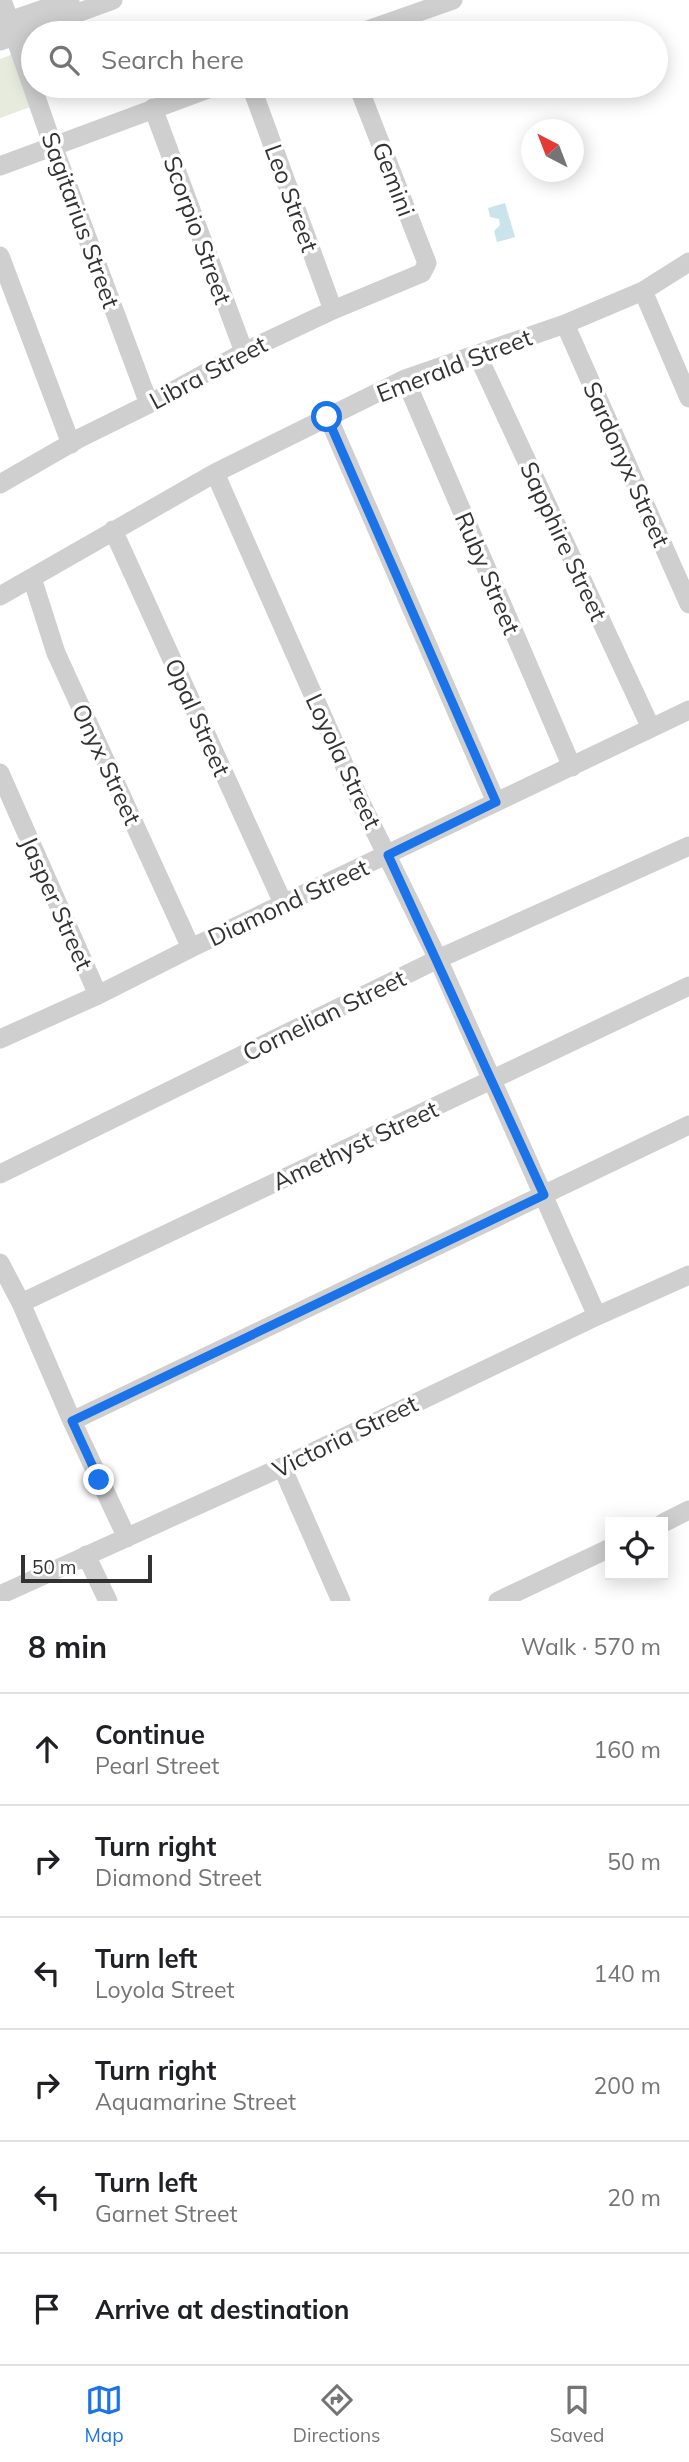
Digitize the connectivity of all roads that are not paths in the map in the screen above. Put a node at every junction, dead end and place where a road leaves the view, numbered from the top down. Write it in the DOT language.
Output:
graph roads {
  1 [pos="2,0"];
  2 [pos="70,0"];
  3 [pos="113,0"];
  4 [pos="453,0"];
  5 [pos="27,21"];
  6 [pos="41,21"];
  7 [pos="393,21"];
  8 [pos="6,31"];
  9 [pos="21,68"];
  10 [pos="33,98"];
  11 [pos="182,98"];
  12 [pos="255,98"];
  13 [pos="363,98"];
  14 [pos="153,108"];
  15 [pos="53,146"];
  16 [pos="0,166"];
  17 [pos="0,256"];
  18 [pos="689,262"];
  19 [pos="422,273"];
  20 [pos="643,291"];
  21 [pos="333,310"];
  22 [pos="565,324"];
  23 [pos="244,352"];
  24 [pos="477,354"];
  25 [pos="405,379"];
  26 [pos="689,398"];
  27 [pos="149,404"];
  28 [pos="327,417"];
  29 [pos="71,444"];
  30 [pos="215,473"];
  31 [pos="0,484"];
  32 [pos="113,530"];
  33 [pos="32,578"];
  34 [pos="0,596"];
  35 [pos="689,604"];
  36 [pos="689,710"];
  37 [pos="651,728"];
  38 [pos="572,766"];
  39 [pos="0,773"];
  40 [pos="496,802"];
  41 [pos="689,846"];
  42 [pos="388,855"];
  43 [pos="283,903"];
  44 [pos="191,948"];
  45 [pos="438,959"];
  46 [pos="689,986"];
  47 [pos="98,995"];
  48 [pos="1,1034"];
  49 [pos="491,1081"];
  50 [pos="689,1125"];
  51 [pos="0,1174"];
  52 [pos="544,1195"];
  53 [pos="0,1264"];
  54 [pos="689,1275"];
  55 [pos="21,1303"];
  56 [pos="597,1316"];
  57 [pos="72,1421"];
  58 [pos="282,1467"];
  59 [pos="689,1510"];
  60 [pos="668,1520"];
  61 [pos="127,1538"];
  62 [pos="605,1550"];
  63 [pos="86,1555"];
  64 [pos="0,1595"];
  65 [pos="108,1601"];
  66 [pos="341,1601"];
  67 [pos="498,1601"];
  1 -- 8 [label="street, Sagitarius Street"];
  2 -- 5 [label="street"];
  3 -- 6 [label="street"];
  4 -- 7 [label="street"];
  8 -- 9 [label="street, Sagitarius Street"];
  10 -- 15 [label="street, Sagitarius Street"];
  11 -- 14 [label="street"];
  12 -- 21 [label="street, Leo Street"];
  13 -- 19 [label="street, Gemini"];
  14 -- 15 [label="street"];
  14 -- 23 [label="street, Scorpio Street"];
  15 -- 16 [label="street"];
  15 -- 27 [label="street, Sagitarius Street"];
  17 -- 29 [label="street"];
  18 -- 20 [label="street, Emerald Street"];
  19 -- 21 [label="street, Libra Street"];
  20 -- 22 [label="street, Emerald Street"];
  20 -- 26 [label="street"];
  21 -- 23 [label="street, Libra Street"];
  22 -- 24 [label="street, Emerald Street"];
  22 -- 35 [label="street, Sardonyx Street"];
  23 -- 27 [label="street, Libra Street"];
  24 -- 25 [label="street, Emerald Street"];
  24 -- 37 [label="street, Sapphire Street"];
  25 -- 28 [label="street, Emerald Street"];
  25 -- 38 [label="street, Ruby Street"];
  27 -- 29 [label="street, Libra Street"];
  28 -- 30 [label="street, Emerald Street"];
  28 -- 40 [label="street"];
  29 -- 31 [label="street, Libra Street"];
  30 -- 32 [label="street, Emerald Street"];
  30 -- 42 [label="street, Loyola Street"];
  32 -- 33 [label="street, Emerald Street"];
  32 -- 43 [label="street, Opal Street"];
  33 -- 34 [label="street, Emerald Street"];
  33 -- 44 [label="street, Onyx Street"];
  36 -- 37 [label="street, Diamond Street"];
  37 -- 38 [label="street, Diamond Street"];
  38 -- 40 [label="street, Diamond Street"];
  39 -- 47 [label="street, Jasper Street"];
  40 -- 42 [label="street, Diamond Street"];
  41 -- 45 [label="street, Cornelian Street"];
  42 -- 43 [label="street, Diamond Street"];
  42 -- 45 [label="street, Loyola Street"];
  43 -- 44 [label="street, Diamond Street"];
  44 -- 47 [label="street, Diamond Street"];
  45 -- 49 [label="street, Loyola Street"];
  45 -- 51 [label="street, Cornelian Street"];
  46 -- 49 [label="street, Amethyst Street"];
  47 -- 48 [label="street, Diamond Street"];
  49 -- 52 [label="street, Loyola Street"];
  49 -- 55 [label="street, Amethyst Street"];
  50 -- 52 [label="street"];
  52 -- 56 [label="street, Loyola Street"];
  52 -- 57 [label="street"];
  53 -- 55 [label="street"];
  54 -- 56 [label="street, Victoria Street"];
  55 -- 57 [label="street"];
  56 -- 58 [label="street, Victoria Street"];
  57 -- 61 [label="street"];
  58 -- 61 [label="street, Victoria Street"];
  58 -- 66 [label="street"];
  59 -- 60 [label="street"];
  61 -- 63 [label="street, Victoria Street"];
  62 -- 67 [label="street"];
  63 -- 64 [label="street, Victoria Street"];
  63 -- 65 [label="street"];
}
